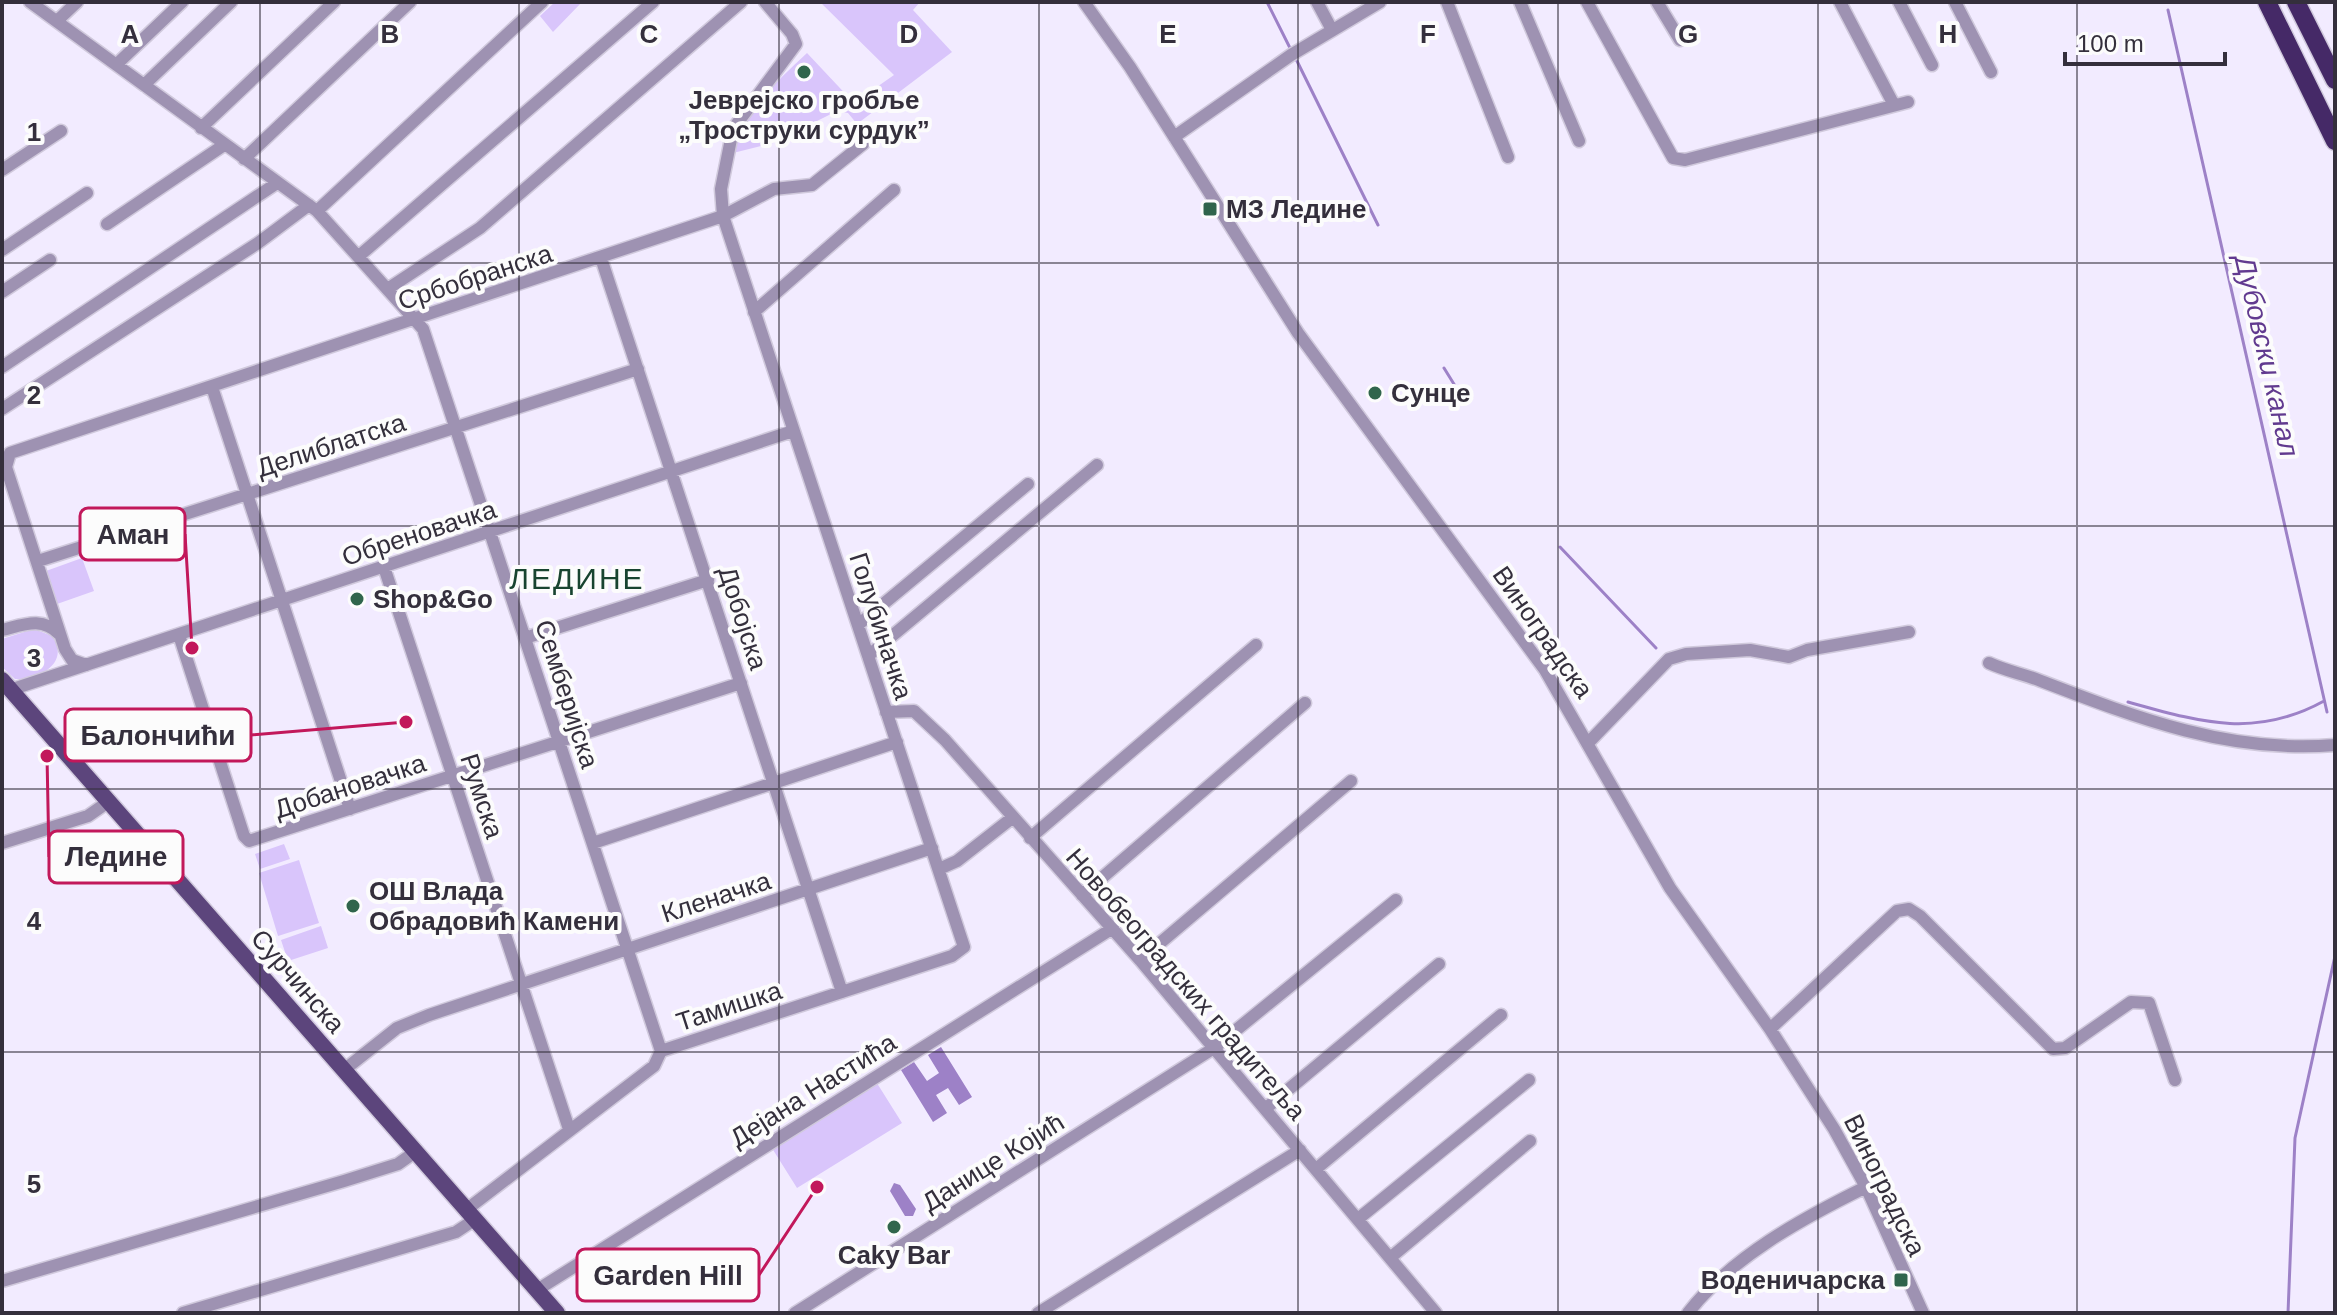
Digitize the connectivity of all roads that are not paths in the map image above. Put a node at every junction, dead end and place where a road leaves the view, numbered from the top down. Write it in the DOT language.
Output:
graph roads {
  1 [pos="77,2"];
  2 [pos="182,2"];
  3 [pos="231,2"];
  4 [pos="334,2"];
  5 [pos="410,2"];
  6 [pos="542,2"];
  7 [pos="653,2"];
  8 [pos="741,2"];
  9 [pos="765,2"];
  10 [pos="1084,2"];
  11 [pos="1317,2"];
  12 [pos="1380,2"];
  13 [pos="1447,2"];
  14 [pos="1520,2"];
  15 [pos="1587,2"];
  16 [pos="1657,2"];
  17 [pos="1840,2"];
  18 [pos="1899,2"];
  19 [pos="1955,2"];
  20 [pos="2267,2"];
  21 [pos="2296,2"];
  22 [pos="36,3"];
  23 [pos="57,21"];
  24 [pos="1332,30"];
  25 [pos="1680,40"];
  26 [pos="117,64"];
  27 [pos="1932,65"];
  28 [pos="1991,72"];
  29 [pos="2335,80"];
  30 [pos="144,85"];
  31 [pos="1908,102"];
  32 [pos="1894,105"];
  33 [pos="201,128"];
  34 [pos="61,131"];
  35 [pos="1174,137"];
  36 [pos="1579,141"];
  37 [pos="2335,141"];
  38 [pos="863,144"];
  39 [pos="224,145"];
  40 [pos="1508,157"];
  41 [pos="244,159"];
  42 [pos="2,170"];
  43 [pos="277,183"];
  44 [pos="894,190"];
  45 [pos="87,193"];
  46 [pos="313,208"];
  47 [pos="723,216"];
  48 [pos="107,224"];
  49 [pos="2,250"];
  50 [pos="359,256"];
  51 [pos="601,258"];
  52 [pos="50,260"];
  53 [pos="389,288"];
  54 [pos="2,292"];
  55 [pos="754,312"];
  56 [pos="416,320"];
  57 [pos="2,367"];
  58 [pos="638,369"];
  59 [pos="212,387"];
  60 [pos="2,409"];
  61 [pos="456,427"];
  62 [pos="793,431"];
  63 [pos="1097,465"];
  64 [pos="672,473"];
  65 [pos="1028,484"];
  66 [pos="246,495"];
  67 [pos="490,533"];
  68 [pos="38,561"];
  69 [pos="384,567"];
  70 [pos="708,580"];
  71 [pos="47,593"];
  72 [pos="282,601"];
  73 [pos="30,623"];
  74 [pos="858,625"];
  75 [pos="2,630"];
  76 [pos="1909,632"];
  77 [pos="179,635"];
  78 [pos="525,638"];
  79 [pos="63,642"];
  80 [pos="1256,645"];
  81 [pos="868,656"];
  82 [pos="1989,663"];
  83 [pos="86,665"];
  84 [pos="58,674"];
  85 [pos="741,683"];
  86 [pos="6,685"];
  87 [pos="1305,703"];
  88 [pos="886,712"];
  89 [pos="559,742"];
  90 [pos="897,742"];
  91 [pos="1589,742"];
  92 [pos="2335,745"];
  93 [pos="452,775"];
  94 [pos="1351,781"];
  95 [pos="773,784"];
  96 [pos="108,802"];
  97 [pos="350,809"];
  98 [pos="1012,818"];
  99 [pos="1030,838"];
  100 [pos="2,843"];
  101 [pos="593,843"];
  102 [pos="932,848"];
  103 [pos="939,869"];
  104 [pos="808,890"];
  105 [pos="1082,895"];
  106 [pos="1396,900"];
  107 [pos="1113,928"];
  108 [pos="627,949"];
  109 [pos="961,953"];
  110 [pos="1140,960"];
  111 [pos="1439,964"];
  112 [pos="521,984"];
  113 [pos="842,992"];
  114 [pos="1501,1015"];
  115 [pos="1770,1029"];
  116 [pos="1214,1048"];
  117 [pos="661,1051"];
  118 [pos="344,1070"];
  119 [pos="1529,1080"];
  120 [pos="2175,1080"];
  121 [pos="1265,1109"];
  122 [pos="569,1129"];
  123 [pos="1530,1141"];
  124 [pos="1300,1150"];
  125 [pos="415,1152"];
  126 [pos="1316,1169"];
  127 [pos="1866,1187"];
  128 [pos="470,1215"];
  129 [pos="1358,1219"];
  130 [pos="1390,1258"];
  131 [pos="2,1281"];
  132 [pos="537,1290"];
  133 [pos="552,1311"];
  134 [pos="183,1313"];
  135 [pos="795,1313"];
  136 [pos="1038,1313"];
  137 [pos="1436,1313"];
  138 [pos="1688,1313"];
  139 [pos="1923,1313"];
  1 -- 23 [label="street"];
  2 -- 26 [label="street"];
  3 -- 30 [label="street"];
  4 -- 33 [label="street"];
  5 -- 41 [label="street"];
  6 -- 46 [label="street"];
  7 -- 50 [label="street"];
  8 -- 53 [label="street"];
  9 -- 47 [label="street"];
  10 -- 35 [label="street, Виноградска"];
  11 -- 24 [label="street"];
  12 -- 24 [label="street"];
  13 -- 40 [label="street"];
  14 -- 36 [label="street"];
  15 -- 32 [label="street"];
  16 -- 25 [label="street"];
  17 -- 32 [label="street"];
  18 -- 27 [label="street"];
  19 -- 28 [label="street"];
  20 -- 37 [label="highway"];
  21 -- 29 [label="highway"];
  22 -- 23 [label="street, Семберијска"];
  23 -- 26 [label="street, Семберијска"];
  24 -- 35 [label="street"];
  26 -- 30 [label="street, Семберијска"];
  30 -- 33 [label="street, Семберијска"];
  31 -- 32 [label="street"];
  33 -- 39 [label="street, Семберијска"];
  34 -- 42 [label="street"];
  35 -- 91 [label="street, Виноградска"];
  38 -- 47 [label="street, Србобранска"];
  39 -- 41 [label="street, Семберијска"];
  39 -- 48 [label="street"];
  41 -- 43 [label="street, Семберијска"];
  43 -- 46 [label="street, Семберијска"];
  43 -- 57 [label="street"];
  44 -- 55 [label="street"];
  45 -- 49 [label="street"];
  46 -- 50 [label="street, Семберијска"];
  46 -- 60 [label="street"];
  47 -- 51 [label="street, Србобранска"];
  47 -- 55 [label="street, Голубиначка"];
  50 -- 53 [label="street, Семберијска"];
  51 -- 56 [label="street, Србобранска"];
  51 -- 58 [label="street, Добојска"];
  52 -- 54 [label="street"];
  53 -- 56 [label="street, Семберијска"];
  55 -- 62 [label="street, Голубиначка"];
  56 -- 59 [label="street, Србобранска"];
  56 -- 61 [label="street, Семберијска"];
  58 -- 61 [label="street, Делиблатска"];
  58 -- 64 [label="street, Добојска"];
  59 -- 66 [label="street"];
  59 -- 68 [label="street, Србобранска"];
  61 -- 66 [label="street, Делиблатска"];
  61 -- 67 [label="street, Семберијска"];
  62 -- 64 [label="street, Обреновачка"];
  62 -- 74 [label="street, Голубиначка"];
  63 -- 81 [label="street"];
  64 -- 67 [label="street, Обреновачка"];
  64 -- 70 [label="street, Добојска"];
  65 -- 74 [label="street"];
  66 -- 68 [label="street, Делиблатска"];
  66 -- 72 [label="street"];
  67 -- 69 [label="street, Обреновачка"];
  67 -- 78 [label="street, Семберијска"];
  68 -- 71 [label="street"];
  69 -- 72 [label="street, Обреновачка"];
  69 -- 93 [label="street, Румска"];
  70 -- 78 [label="street"];
  70 -- 85 [label="street, Добојска"];
  71 -- 73 [label="street"];
  71 -- 79 [label="street"];
  72 -- 77 [label="street, Обреновачка"];
  72 -- 97 [label="street"];
  73 -- 75 [label="street"];
  73 -- 79 [label="street"];
  74 -- 81 [label="street, Голубиначка"];
  76 -- 91 [label="street"];
  77 -- 83 [label="street, Обреновачка"];
  77 -- 97 [label="street, Добановачка"];
  78 -- 89 [label="street, Семберијска"];
  79 -- 83 [label="street"];
  79 -- 84 [label="street"];
  80 -- 99 [label="street"];
  81 -- 88 [label="street, Голубиначка"];
  82 -- 92 [label="street"];
  83 -- 84 [label="street, Обреновачка"];
  84 -- 86 [label="street, Обреновачка"];
  85 -- 89 [label="street, Добановачка"];
  85 -- 95 [label="street, Добојска"];
  86 -- 96 [label="main road, Сурчинска"];
  87 -- 105 [label="street"];
  88 -- 90 [label="street, Голубиначка"];
  88 -- 98 [label="street, Новобеоградских градитеља"];
  89 -- 93 [label="street, Добановачка"];
  89 -- 101 [label="street, Семберијска"];
  90 -- 95 [label="street"];
  90 -- 102 [label="street, Голубиначка"];
  91 -- 115 [label="street, Виноградска"];
  93 -- 97 [label="street, Добановачка"];
  93 -- 112 [label="street, Румска"];
  94 -- 110 [label="street"];
  95 -- 101 [label="street"];
  95 -- 104 [label="street, Добојска"];
  96 -- 100 [label="street"];
  96 -- 118 [label="main road, Сурчинска"];
  98 -- 99 [label="street, Новобеоградских градитеља"];
  98 -- 103 [label="street"];
  99 -- 105 [label="street, Новобеоградских градитеља"];
  101 -- 108 [label="street, Семберијска"];
  102 -- 103 [label="street, Голубиначка"];
  102 -- 104 [label="street, Кленачка"];
  103 -- 109 [label="street, Голубиначка"];
  104 -- 108 [label="street, Кленачка"];
  104 -- 113 [label="street, Добојска"];
  105 -- 107 [label="street, Новобеоградских градитеља"];
  106 -- 116 [label="street, Данице Којић"];
  107 -- 110 [label="street, Новобеоградских градитеља"];
  107 -- 132 [label="street, Дејана Настића"];
  108 -- 112 [label="street, Кленачка"];
  108 -- 117 [label="street, Семберијска"];
  109 -- 113 [label="street, Тамишка"];
  110 -- 116 [label="street, Новобеоградских градитеља"];
  111 -- 121 [label="street"];
  112 -- 118 [label="street, Кленачка"];
  112 -- 122 [label="street, Румска"];
  113 -- 117 [label="street, Тамишка"];
  114 -- 126 [label="street"];
  115 -- 120 [label="street"];
  115 -- 127 [label="street, Виноградска"];
  116 -- 121 [label="street, Новобеоградских градитеља"];
  116 -- 135 [label="street, Данице Којић"];
  117 -- 122 [label="street, Тамишка"];
  118 -- 125 [label="main road, Сурчинска"];
  119 -- 129 [label="street"];
  121 -- 124 [label="street, Новобеоградских градитеља"];
  122 -- 128 [label="street, Тамишка"];
  123 -- 130 [label="street"];
  124 -- 126 [label="street, Новобеоградских градитеља"];
  124 -- 136 [label="street"];
  125 -- 128 [label="main road, Сурчинска"];
  125 -- 131 [label="street"];
  126 -- 129 [label="street, Новобеоградских градитеља"];
  127 -- 138 [label="street"];
  127 -- 139 [label="street, Виноградска"];
  128 -- 132 [label="main road, Сурчинска"];
  128 -- 134 [label="street, Тамишка"];
  129 -- 130 [label="street, Новобеоградских градитеља"];
  130 -- 137 [label="street, Новобеоградских градитеља"];
  132 -- 133 [label="main road, Сурчинска"];
}
